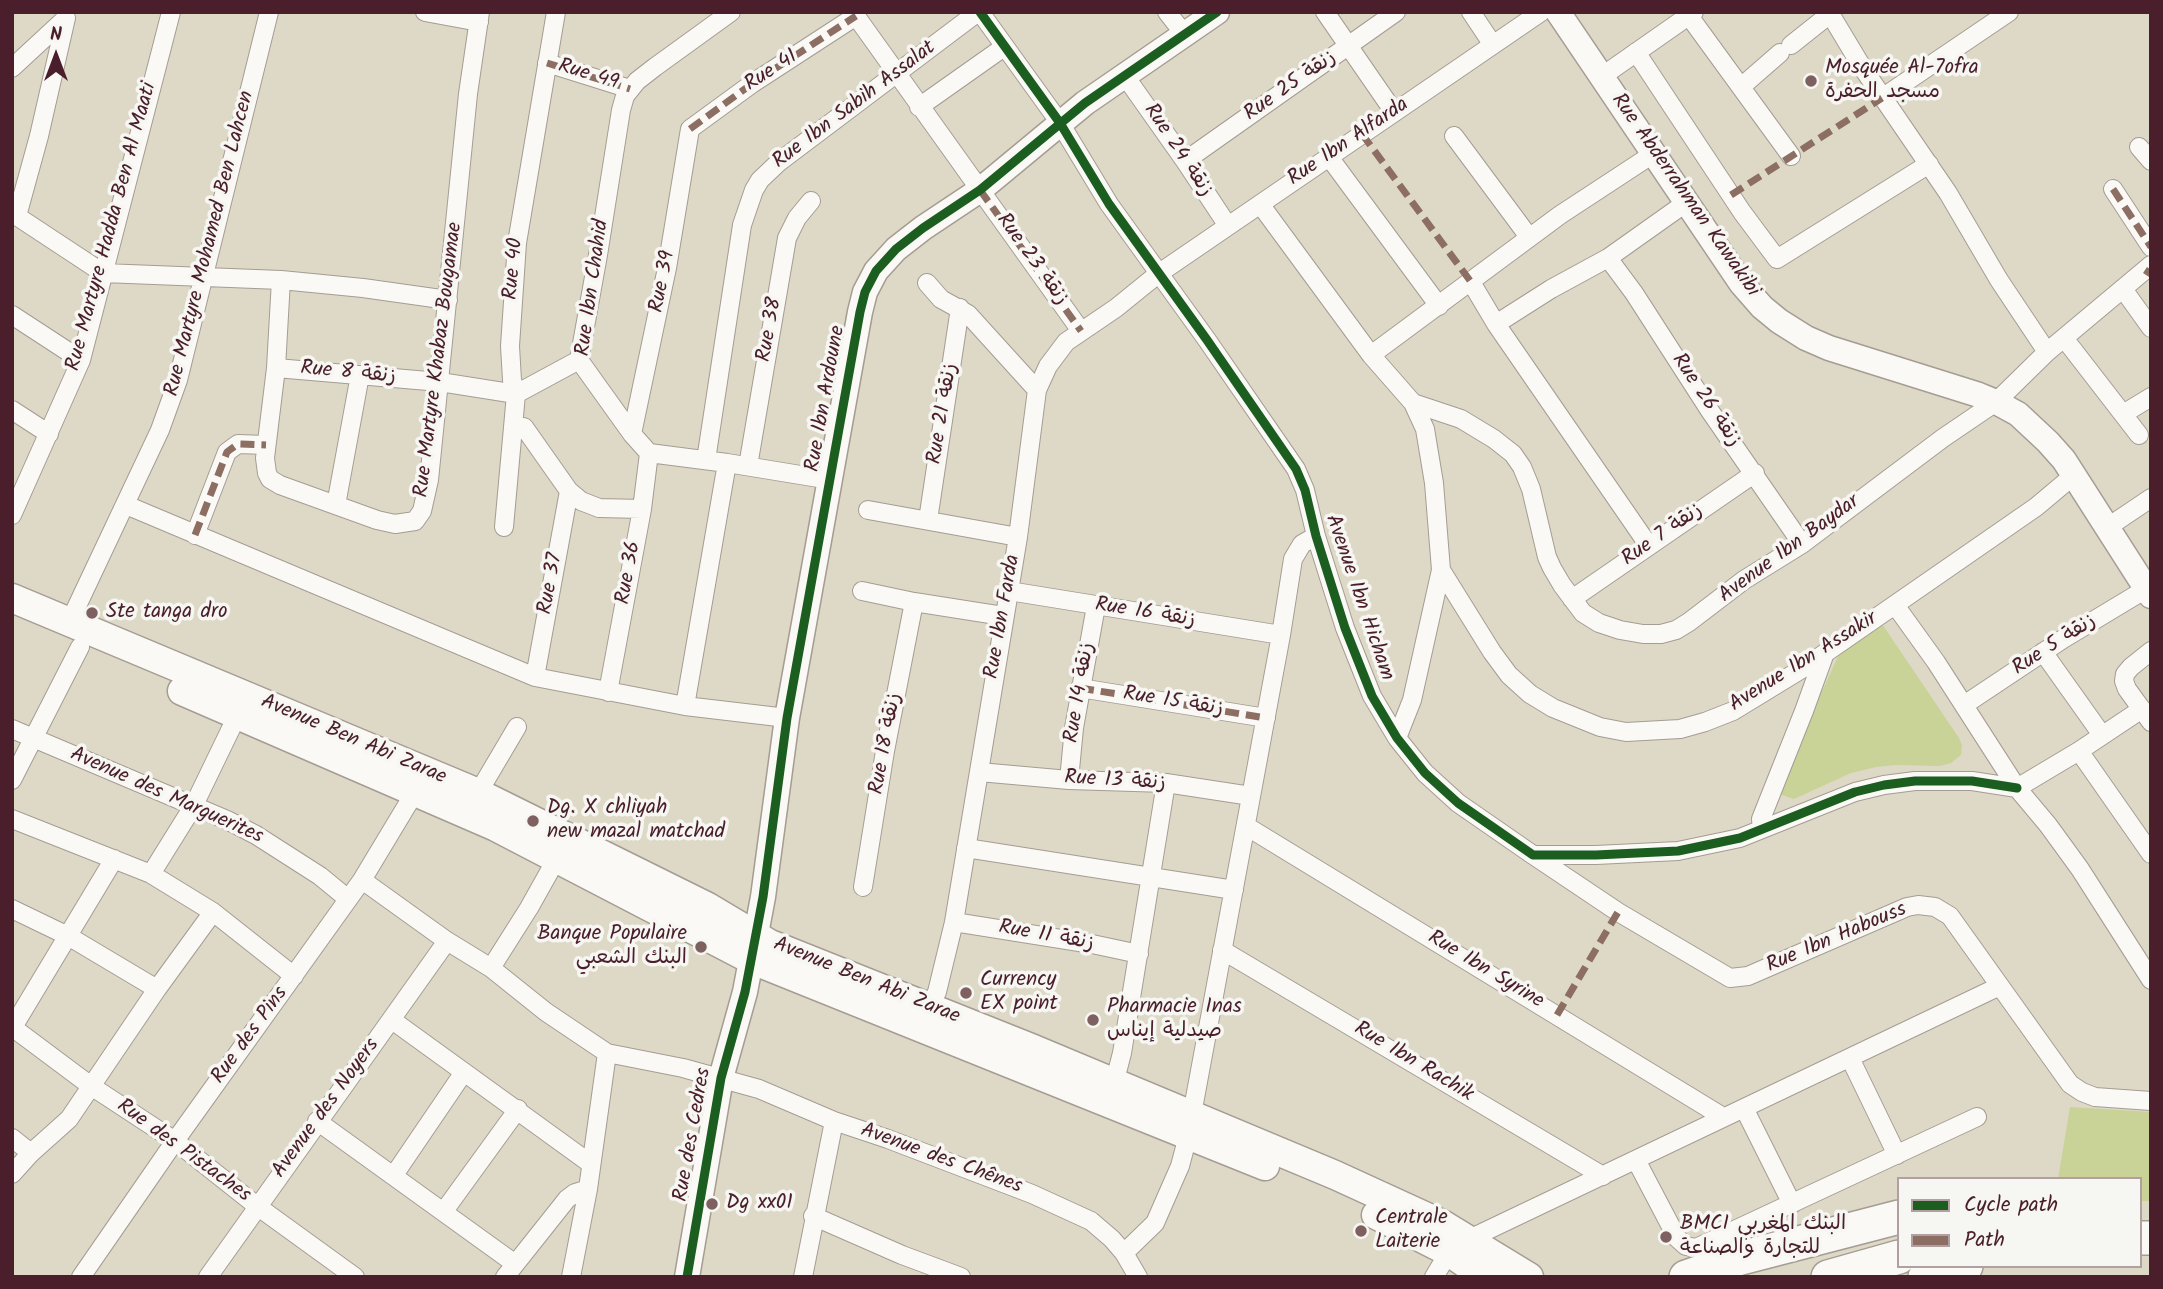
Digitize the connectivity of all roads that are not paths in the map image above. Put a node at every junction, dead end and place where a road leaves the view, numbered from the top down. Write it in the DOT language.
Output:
graph roads {
  1 [pos="171,12"];
  2 [pos="269,12"];
  3 [pos="425,12"];
  4 [pos="556,12"];
  5 [pos="731,12"];
  6 [pos="979,12"];
  7 [pos="1167,12"];
  8 [pos="1217,12"];
  9 [pos="1325,12"];
  10 [pos="1396,12"];
  11 [pos="1471,12"];
  12 [pos="1541,12"];
  13 [pos="1558,12"];
  14 [pos="2008,12"];
  15 [pos="1829,13"];
  16 [pos="854,14"];
  17 [pos="1692,14"];
  18 [pos="69,15"];
  19 [pos="480,17"];
  20 [pos="1185,35"];
  21 [pos="1493,44"];
  22 [pos="1004,47"];
  23 [pos="1348,47"];
  24 [pos="1636,52"];
  25 [pos="547,63"];
  26 [pos="12,68"];
  27 [pos="896,73"];
  28 [pos="1125,76"];
  29 [pos="1601,77"];
  30 [pos="1741,87"];
  31 [pos="630,89"];
  32 [pos="1882,98"];
  33 [pos="919,107"];
  34 [pos="1394,112"];
  35 [pos="1060,123"];
  36 [pos="690,130"];
  37 [pos="1454,136"];
  38 [pos="1653,154"];
  39 [pos="1791,156"];
  40 [pos="1329,157"];
  41 [pos="1185,161"];
  42 [pos="1929,164"];
  43 [pos="980,190"];
  44 [pos="2113,190"];
  45 [pos="811,201"];
  46 [pos="1687,202"];
  47 [pos="1260,204"];
  48 [pos="15,214"];
  49 [pos="1228,226"];
  50 [pos="1529,237"];
  51 [pos="2151,247"];
  52 [pos="1608,258"];
  53 [pos="2149,270"];
  54 [pos="103,272"];
  55 [pos="1157,274"];
  56 [pos="205,276"];
  57 [pos="281,280"];
  58 [pos="1471,282"];
  59 [pos="927,284"];
  60 [pos="2123,289"];
  61 [pos="448,300"];
  62 [pos="1439,306"];
  63 [pos="960,308"];
  64 [pos="12,315"];
  65 [pos="1496,324"];
  66 [pos="2151,328"];
  67 [pos="1081,331"];
  68 [pos="2064,338"];
  69 [pos="2047,352"];
  70 [pos="1371,355"];
  71 [pos="81,360"];
  72 [pos="579,360"];
  73 [pos="276,368"];
  74 [pos="360,374"];
  75 [pos="440,382"];
  76 [pos="1037,390"];
  77 [pos="516,394"];
  78 [pos="2151,397"];
  79 [pos="1996,401"];
  80 [pos="1413,403"];
  81 [pos="12,410"];
  82 [pos="2123,414"];
  83 [pos="524,427"];
  84 [pos="49,434"];
  85 [pos="632,434"];
  86 [pos="2139,435"];
  87 [pos="266,445"];
  88 [pos="649,453"];
  89 [pos="706,460"];
  90 [pos="727,463"];
  91 [pos="748,466"];
  92 [pos="1755,473"];
  93 [pos="2073,476"];
  94 [pos="831,480"];
  95 [pos="569,491"];
  96 [pos="2151,498"];
  97 [pos="126,505"];
  98 [pos="336,505"];
  99 [pos="14,508"];
  100 [pos="642,509"];
  101 [pos="868,510"];
  102 [pos="928,520"];
  103 [pos="505,527"];
  104 [pos="2108,527"];
  105 [pos="195,535"];
  106 [pos="1316,536"];
  107 [pos="1018,537"];
  108 [pos="1802,544"];
  109 [pos="1649,546"];
  110 [pos="1441,570"];
  111 [pos="862,591"];
  112 [pos="1009,591"];
  113 [pos="2148,592"];
  114 [pos="12,598"];
  115 [pos="1572,600"];
  116 [pos="914,602"];
  117 [pos="1895,605"];
  118 [pos="1096,606"];
  119 [pos="1003,616"];
  120 [pos="12,617"];
  121 [pos="74,635"];
  122 [pos="1281,635"];
  123 [pos="2151,651"];
  124 [pos="2043,652"];
  125 [pos="1825,653"];
  126 [pos="535,677"];
  127 [pos="1080,688"];
  128 [pos="608,692"];
  129 [pos="1964,705"];
  130 [pos="685,706"];
  131 [pos="238,715"];
  132 [pos="2146,715"];
  133 [pos="788,718"];
  134 [pos="1266,718"];
  135 [pos="517,727"];
  136 [pos="12,729"];
  137 [pos="2102,735"];
  138 [pos="1397,738"];
  139 [pos="34,739"];
  140 [pos="2079,751"];
  141 [pos="979,772"];
  142 [pos="1069,779"];
  143 [pos="12,780"];
  144 [pos="1166,783"];
  145 [pos="2017,788"];
  146 [pos="415,792"];
  147 [pos="478,793"];
  148 [pos="1251,796"];
  149 [pos="194,805"];
  150 [pos="12,819"];
  151 [pos="1246,825"];
  152 [pos="1762,830"];
  153 [pos="966,848"];
  154 [pos="2151,854"];
  155 [pos="1533,855"];
  156 [pos="557,858"];
  157 [pos="114,859"];
  158 [pos="151,874"];
  159 [pos="1151,877"];
  160 [pos="362,880"];
  161 [pos="863,887"];
  162 [pos="1234,890"];
  163 [pos="348,899"];
  164 [pos="12,909"];
  165 [pos="213,912"];
  166 [pos="1618,912"];
  167 [pos="954,922"];
  168 [pos="68,936"];
  169 [pos="447,940"];
  170 [pos="753,948"];
  171 [pos="1222,950"];
  172 [pos="1139,954"];
  173 [pos="491,968"];
  174 [pos="294,976"];
  175 [pos="2151,979"];
  176 [pos="2000,986"];
  177 [pos="157,989"];
  178 [pos="929,1008"];
  179 [pos="392,1020"];
  180 [pos="13,1027"];
  181 [pos="607,1053"];
  182 [pos="1850,1058"];
  183 [pos="464,1072"];
  184 [pos="721,1078"];
  185 [pos="1114,1084"];
  186 [pos="91,1086"];
  187 [pos="2151,1101"];
  188 [pos="1744,1108"];
  189 [pos="517,1109"];
  190 [pos="1723,1117"];
  191 [pos="1977,1117"];
  192 [pos="317,1121"];
  193 [pos="834,1121"];
  194 [pos="1190,1125"];
  195 [pos="12,1138"];
  196 [pos="175,1141"];
  197 [pos="31,1153"];
  198 [pos="1897,1155"];
  199 [pos="1636,1160"];
  200 [pos="591,1164"];
  201 [pos="12,1174"];
  202 [pos="394,1175"];
  203 [pos="1603,1175"];
  204 [pos="588,1189"];
  205 [pos="1793,1204"];
  206 [pos="257,1206"];
  207 [pos="444,1211"];
  208 [pos="813,1216"];
  209 [pos="1897,1218"];
  210 [pos="1897,1237"];
  211 [pos="1458,1246"];
  212 [pos="1124,1253"];
  213 [pos="1897,1258"];
  214 [pos="1959,1268"];
  215 [pos="510,1270"];
  216 [pos="81,1277"];
  217 [pos="208,1277"];
  218 [pos="355,1277"];
  219 [pos="571,1277"];
  220 [pos="687,1277"];
  221 [pos="803,1277"];
  222 [pos="961,1277"];
  223 [pos="1138,1277"];
  224 [pos="1434,1277"];
  225 [pos="1485,1277"];
  226 [pos="1530,1277"];
  227 [pos="1686,1277"];
  228 [pos="1750,1277"];
  229 [pos="1828,1277"];
  230 [pos="1925,1277"];
  1 -- 54 [label="street, Rue Martyre Hadda Ben Al Maati"];
  2 -- 56 [label="street, Rue Martyre Mohamed Ben Lahcen"];
  3 -- 19 [label="street"];
  4 -- 25 [label="street, Rue 40"];
  5 -- 31 [label="street"];
  6 -- 22 [label="street, Avenue Ibn Hicham"];
  6 -- 27 [label="street, Rue Ibn Sabih Assalat"];
  7 -- 20 [label="street"];
  8 -- 20 [label="street, Rue Ibn Ardoune"];
  9 -- 23 [label="street"];
  10 -- 23 [label="street, Rue 25 زنقة"];
  11 -- 21 [label="street"];
  12 -- 21 [label="street, Rue Ibn Alfarda"];
  13 -- 29 [label="street, Rue Abderrahman Kawakibi"];
  14 -- 32 [label="street"];
  15 -- 30 [label="street"];
  15 -- 32 [label="street"];
  16 -- 27 [label="street, Rue 23 زنقة"];
  16 -- 36 [label="street, Rue 41"];
  17 -- 24 [label="street"];
  17 -- 30 [label="street"];
  18 -- 26 [label="street"];
  18 -- 48 [label="street"];
  19 -- 61 [label="street, Rue Martyre Khabaz Bougamae"];
  20 -- 28 [label="street, Rue Ibn Ardoune"];
  21 -- 34 [label="street, Rue Ibn Alfarda"];
  22 -- 33 [label="street"];
  22 -- 35 [label="street, Avenue Ibn Hicham"];
  23 -- 34 [label="street"];
  23 -- 41 [label="street, Rue 25 زنقة"];
  24 -- 29 [label="street"];
  24 -- 42 [label="street"];
  25 -- 31 [label="street, Rue 49"];
  25 -- 77 [label="street, Rue 40"];
  27 -- 33 [label="street, Rue 23 زنقة"];
  27 -- 89 [label="street, Rue Ibn Sabih Assalat"];
  28 -- 35 [label="street, Rue Ibn Ardoune"];
  28 -- 41 [label="street, Rue 24 زنقة"];
  29 -- 38 [label="street, Rue Abderrahman Kawakibi"];
  30 -- 39 [label="street"];
  31 -- 72 [label="street, Rue Ibn Chahid"];
  32 -- 42 [label="street"];
  33 -- 43 [label="street, Rue 23 زنقة"];
  34 -- 40 [label="street, Rue Ibn Alfarda"];
  35 -- 43 [label="street, Rue Ibn Ardoune"];
  35 -- 55 [label="street, Avenue Ibn Hicham"];
  36 -- 85 [label="street, Rue 39"];
  37 -- 50 [label="street"];
  38 -- 46 [label="street, Rue Abderrahman Kawakibi"];
  38 -- 50 [label="street"];
  40 -- 47 [label="street, Rue Ibn Alfarda"];
  40 -- 62 [label="street"];
  41 -- 49 [label="street, Rue 24 زنقة"];
  42 -- 69 [label="street"];
  43 -- 67 [label="street, Rue 23 زنقة"];
  43 -- 94 [label="street, Rue Ibn Ardoune"];
  44 -- 51 [label="street"];
  45 -- 91 [label="street, Rue 38"];
  46 -- 52 [label="street"];
  46 -- 79 [label="street, Rue Abderrahman Kawakibi"];
  47 -- 49 [label="street, Rue Ibn Alfarda"];
  47 -- 70 [label="street"];
  48 -- 54 [label="street"];
  49 -- 55 [label="street, Rue Ibn Alfarda"];
  50 -- 58 [label="street"];
  52 -- 65 [label="street"];
  52 -- 92 [label="street, Rue 26 زنقة"];
  53 -- 60 [label="street, Avenue Ibn Baydar"];
  54 -- 56 [label="street"];
  54 -- 71 [label="street, Rue Martyre Hadda Ben Al Maati"];
  55 -- 67 [label="street, Rue Ibn Farda"];
  55 -- 106 [label="street, Avenue Ibn Hicham"];
  56 -- 57 [label="street"];
  56 -- 97 [label="street, Rue Martyre Mohamed Ben Lahcen"];
  57 -- 61 [label="street"];
  57 -- 73 [label="street, Rue Martyre Khabaz Bougamae"];
  58 -- 62 [label="street"];
  58 -- 65 [label="street"];
  59 -- 63 [label="street"];
  60 -- 66 [label="street"];
  60 -- 68 [label="street, Avenue Ibn Baydar"];
  61 -- 75 [label="street, Rue Martyre Khabaz Bougamae"];
  62 -- 70 [label="street"];
  63 -- 76 [label="street"];
  63 -- 102 [label="street, Rue 21 زنقة"];
  64 -- 71 [label="street"];
  65 -- 109 [label="street"];
  67 -- 76 [label="street, Rue Ibn Farda"];
  68 -- 69 [label="street, Avenue Ibn Baydar"];
  68 -- 82 [label="street"];
  69 -- 79 [label="street, Avenue Ibn Baydar"];
  70 -- 80 [label="street"];
  71 -- 84 [label="street, Rue Martyre Hadda Ben Al Maati"];
  72 -- 77 [label="street"];
  72 -- 85 [label="street, Rue Ibn Chahid"];
  73 -- 74 [label="street, Rue 8 زنقة"];
  73 -- 87 [label="street, Rue Martyre Khabaz Bougamae"];
  74 -- 75 [label="street, Rue 8 زنقة"];
  74 -- 98 [label="street"];
  75 -- 77 [label="street, Rue 8 زنقة"];
  75 -- 98 [label="street, Rue Martyre Khabaz Bougamae"];
  76 -- 107 [label="street, Rue Ibn Farda"];
  77 -- 103 [label="street, Rue 40"];
  78 -- 82 [label="street"];
  79 -- 93 [label="street, Rue Abderrahman Kawakibi"];
  79 -- 108 [label="street, Avenue Ibn Baydar"];
  80 -- 110 [label="street"];
  80 -- 115 [label="street, Avenue Ibn Baydar"];
  81 -- 84 [label="street"];
  82 -- 86 [label="street"];
  83 -- 95 [label="street"];
  84 -- 99 [label="street, Rue Martyre Hadda Ben Al Maati"];
  85 -- 88 [label="street, Rue Ibn Chahid"];
  87 -- 98 [label="street, Rue Martyre Khabaz Bougamae"];
  87 -- 105 [label="street"];
  88 -- 89 [label="street"];
  88 -- 100 [label="street, Rue 36"];
  89 -- 90 [label="street"];
  90 -- 91 [label="street"];
  90 -- 130 [label="street"];
  91 -- 94 [label="street"];
  92 -- 108 [label="street, Rue 26 زنقة"];
  92 -- 109 [label="street, Rue 7 زنقة"];
  93 -- 104 [label="street, Rue Abderrahman Kawakibi"];
  93 -- 117 [label="street, Avenue Ibn Assakir"];
  94 -- 133 [label="street, Rue Ibn Ardoune"];
  95 -- 100 [label="street"];
  95 -- 126 [label="street, Rue 37"];
  96 -- 104 [label="street"];
  97 -- 105 [label="street"];
  97 -- 121 [label="street, Rue Martyre Mohamed Ben Lahcen"];
  100 -- 128 [label="street, Rue 36"];
  101 -- 102 [label="street"];
  102 -- 107 [label="street"];
  104 -- 113 [label="street, Rue Abderrahman Kawakibi"];
  105 -- 126 [label="street"];
  106 -- 122 [label="street"];
  106 -- 138 [label="street, Avenue Ibn Hicham"];
  107 -- 112 [label="street, Rue Ibn Farda"];
  108 -- 115 [label="street, Avenue Ibn Baydar"];
  109 -- 115 [label="street, Rue 7 زنقة"];
  110 -- 125 [label="street, Avenue Ibn Assakir"];
  110 -- 138 [label="street"];
  111 -- 116 [label="street"];
  112 -- 118 [label="street, Rue 16 زنقة"];
  112 -- 119 [label="street, Rue Ibn Farda"];
  113 -- 124 [label="street, Rue 5 زنقة"];
  114 -- 121 [label="main road, Avenue Ben Abi Zarae"];
  116 -- 119 [label="street"];
  116 -- 161 [label="street, Rue 18 زنقة"];
  117 -- 125 [label="street, Avenue Ibn Assakir"];
  117 -- 129 [label="street"];
  118 -- 122 [label="street, Rue 16 زنقة"];
  118 -- 127 [label="street, Rue 14 زنقة"];
  119 -- 141 [label="street, Rue Ibn Farda"];
  120 -- 121 [label="main road, Avenue Ben Abi Zarae"];
  121 -- 131 [label="main road, Avenue Ben Abi Zarae"];
  121 -- 139 [label="street, Rue Martyre Mohamed Ben Lahcen"];
  121 -- 147 [label="main road, Avenue Ben Abi Zarae"];
  122 -- 134 [label="street"];
  123 -- 132 [label="street"];
  124 -- 129 [label="street, Rue 5 زنقة"];
  124 -- 137 [label="street"];
  125 -- 152 [label="street"];
  126 -- 128 [label="street"];
  127 -- 134 [label="street, Rue 15 زنقة"];
  127 -- 142 [label="street, Rue 14 زنقة"];
  128 -- 130 [label="street"];
  129 -- 145 [label="street"];
  130 -- 133 [label="street"];
  131 -- 146 [label="main road, Avenue Ben Abi Zarae"];
  131 -- 149 [label="street"];
  132 -- 137 [label="street"];
  133 -- 170 [label="street, Rue Ibn Ardoune"];
  134 -- 148 [label="street"];
  135 -- 147 [label="street"];
  136 -- 139 [label="street, Avenue des Marguerites"];
  137 -- 140 [label="street"];
  138 -- 155 [label="street, Avenue Ibn Hicham"];
  139 -- 143 [label="street, Rue Martyre Mohamed Ben Lahcen"];
  139 -- 149 [label="street, Avenue des Marguerites"];
  140 -- 145 [label="street"];
  140 -- 154 [label="street"];
  141 -- 142 [label="street, Rue 13 زنقة"];
  141 -- 153 [label="street, Rue Ibn Farda"];
  142 -- 144 [label="street, Rue 13 زنقة"];
  144 -- 148 [label="street, Rue 13 زنقة"];
  144 -- 159 [label="street"];
  145 -- 152 [label="street"];
  145 -- 175 [label="street"];
  146 -- 156 [label="main road, Avenue Ben Abi Zarae"];
  146 -- 160 [label="street, Rue des Pins"];
  147 -- 170 [label="main road, Avenue Ben Abi Zarae"];
  148 -- 151 [label="street"];
  149 -- 158 [label="street"];
  149 -- 163 [label="street, Avenue des Marguerites"];
  150 -- 157 [label="street"];
  151 -- 162 [label="street"];
  151 -- 190 [label="street, Rue Ibn Syrine"];
  152 -- 155 [label="street"];
  153 -- 159 [label="street"];
  153 -- 167 [label="street, Rue Ibn Farda"];
  155 -- 166 [label="street, Avenue Ibn Hicham"];
  156 -- 170 [label="main road, Avenue Ben Abi Zarae"];
  156 -- 173 [label="street"];
  157 -- 158 [label="street"];
  157 -- 168 [label="street"];
  158 -- 165 [label="street"];
  159 -- 162 [label="street"];
  159 -- 172 [label="street"];
  160 -- 163 [label="street, Rue des Pins"];
  160 -- 169 [label="street"];
  162 -- 171 [label="street"];
  163 -- 174 [label="street, Rue des Pins"];
  164 -- 168 [label="street"];
  165 -- 174 [label="street"];
  165 -- 177 [label="street"];
  166 -- 176 [label="street, Rue Ibn Habouss"];
  167 -- 172 [label="street, Rue 11 زنقة"];
  167 -- 178 [label="street, Rue Ibn Farda"];
  168 -- 177 [label="street"];
  168 -- 180 [label="street"];
  169 -- 173 [label="street"];
  169 -- 179 [label="street, Avenue des Noyers"];
  170 -- 178 [label="main road, Avenue Ben Abi Zarae"];
  170 -- 184 [label="street, Rue des Cedres"];
  170 -- 194 [label="main road, Avenue Ben Abi Zarae"];
  171 -- 194 [label="street"];
  171 -- 203 [label="street, Rue Ibn Rachik"];
  172 -- 185 [label="street"];
  173 -- 181 [label="street"];
  174 -- 196 [label="street, Rue des Pins"];
  176 -- 182 [label="street"];
  176 -- 187 [label="street, Rue Ibn Habouss"];
  177 -- 186 [label="street"];
  178 -- 185 [label="main road, Avenue Ben Abi Zarae"];
  179 -- 183 [label="street"];
  179 -- 192 [label="street, Avenue des Noyers"];
  180 -- 186 [label="street, Rue des Pistaches"];
  181 -- 184 [label="street, Avenue des Chênes"];
  181 -- 200 [label="street"];
  182 -- 188 [label="street"];
  182 -- 198 [label="street"];
  183 -- 189 [label="street"];
  183 -- 202 [label="street"];
  184 -- 193 [label="street, Avenue des Chênes"];
  184 -- 220 [label="street, Rue des Cedres"];
  185 -- 194 [label="main road, Avenue Ben Abi Zarae"];
  186 -- 196 [label="street, Rue des Pistaches"];
  186 -- 197 [label="street"];
  188 -- 190 [label="street"];
  188 -- 205 [label="street"];
  189 -- 200 [label="street"];
  189 -- 207 [label="street"];
  190 -- 199 [label="street"];
  191 -- 198 [label="street"];
  192 -- 202 [label="street"];
  192 -- 206 [label="street, Avenue des Noyers"];
  193 -- 208 [label="street"];
  193 -- 212 [label="street, Avenue des Chênes"];
  194 -- 211 [label="main road, Avenue Ben Abi Zarae"];
  194 -- 212 [label="street"];
  195 -- 197 [label="street"];
  196 -- 206 [label="street, Rue des Pistaches"];
  196 -- 216 [label="street, Rue des Pins"];
  197 -- 201 [label="street"];
  198 -- 205 [label="street"];
  199 -- 203 [label="street"];
  199 -- 205 [label="street"];
  200 -- 204 [label="street"];
  202 -- 207 [label="street"];
  203 -- 211 [label="street"];
  204 -- 215 [label="street"];
  204 -- 219 [label="street"];
  206 -- 217 [label="street, Avenue des Noyers"];
  206 -- 218 [label="street, Rue des Pistaches"];
  207 -- 215 [label="street"];
  208 -- 221 [label="street"];
  208 -- 222 [label="street"];
  209 -- 227 [label="highway"];
  210 -- 228 [label="highway"];
  211 -- 224 [label="street"];
  211 -- 225 [label="main road, Avenue Ben Abi Zarae"];
  211 -- 226 [label="main road, Avenue Ben Abi Zarae"];
  212 -- 223 [label="street, Avenue des Chênes"];
  213 -- 229 [label="highway"];
  214 -- 230 [label="highway"];
}
